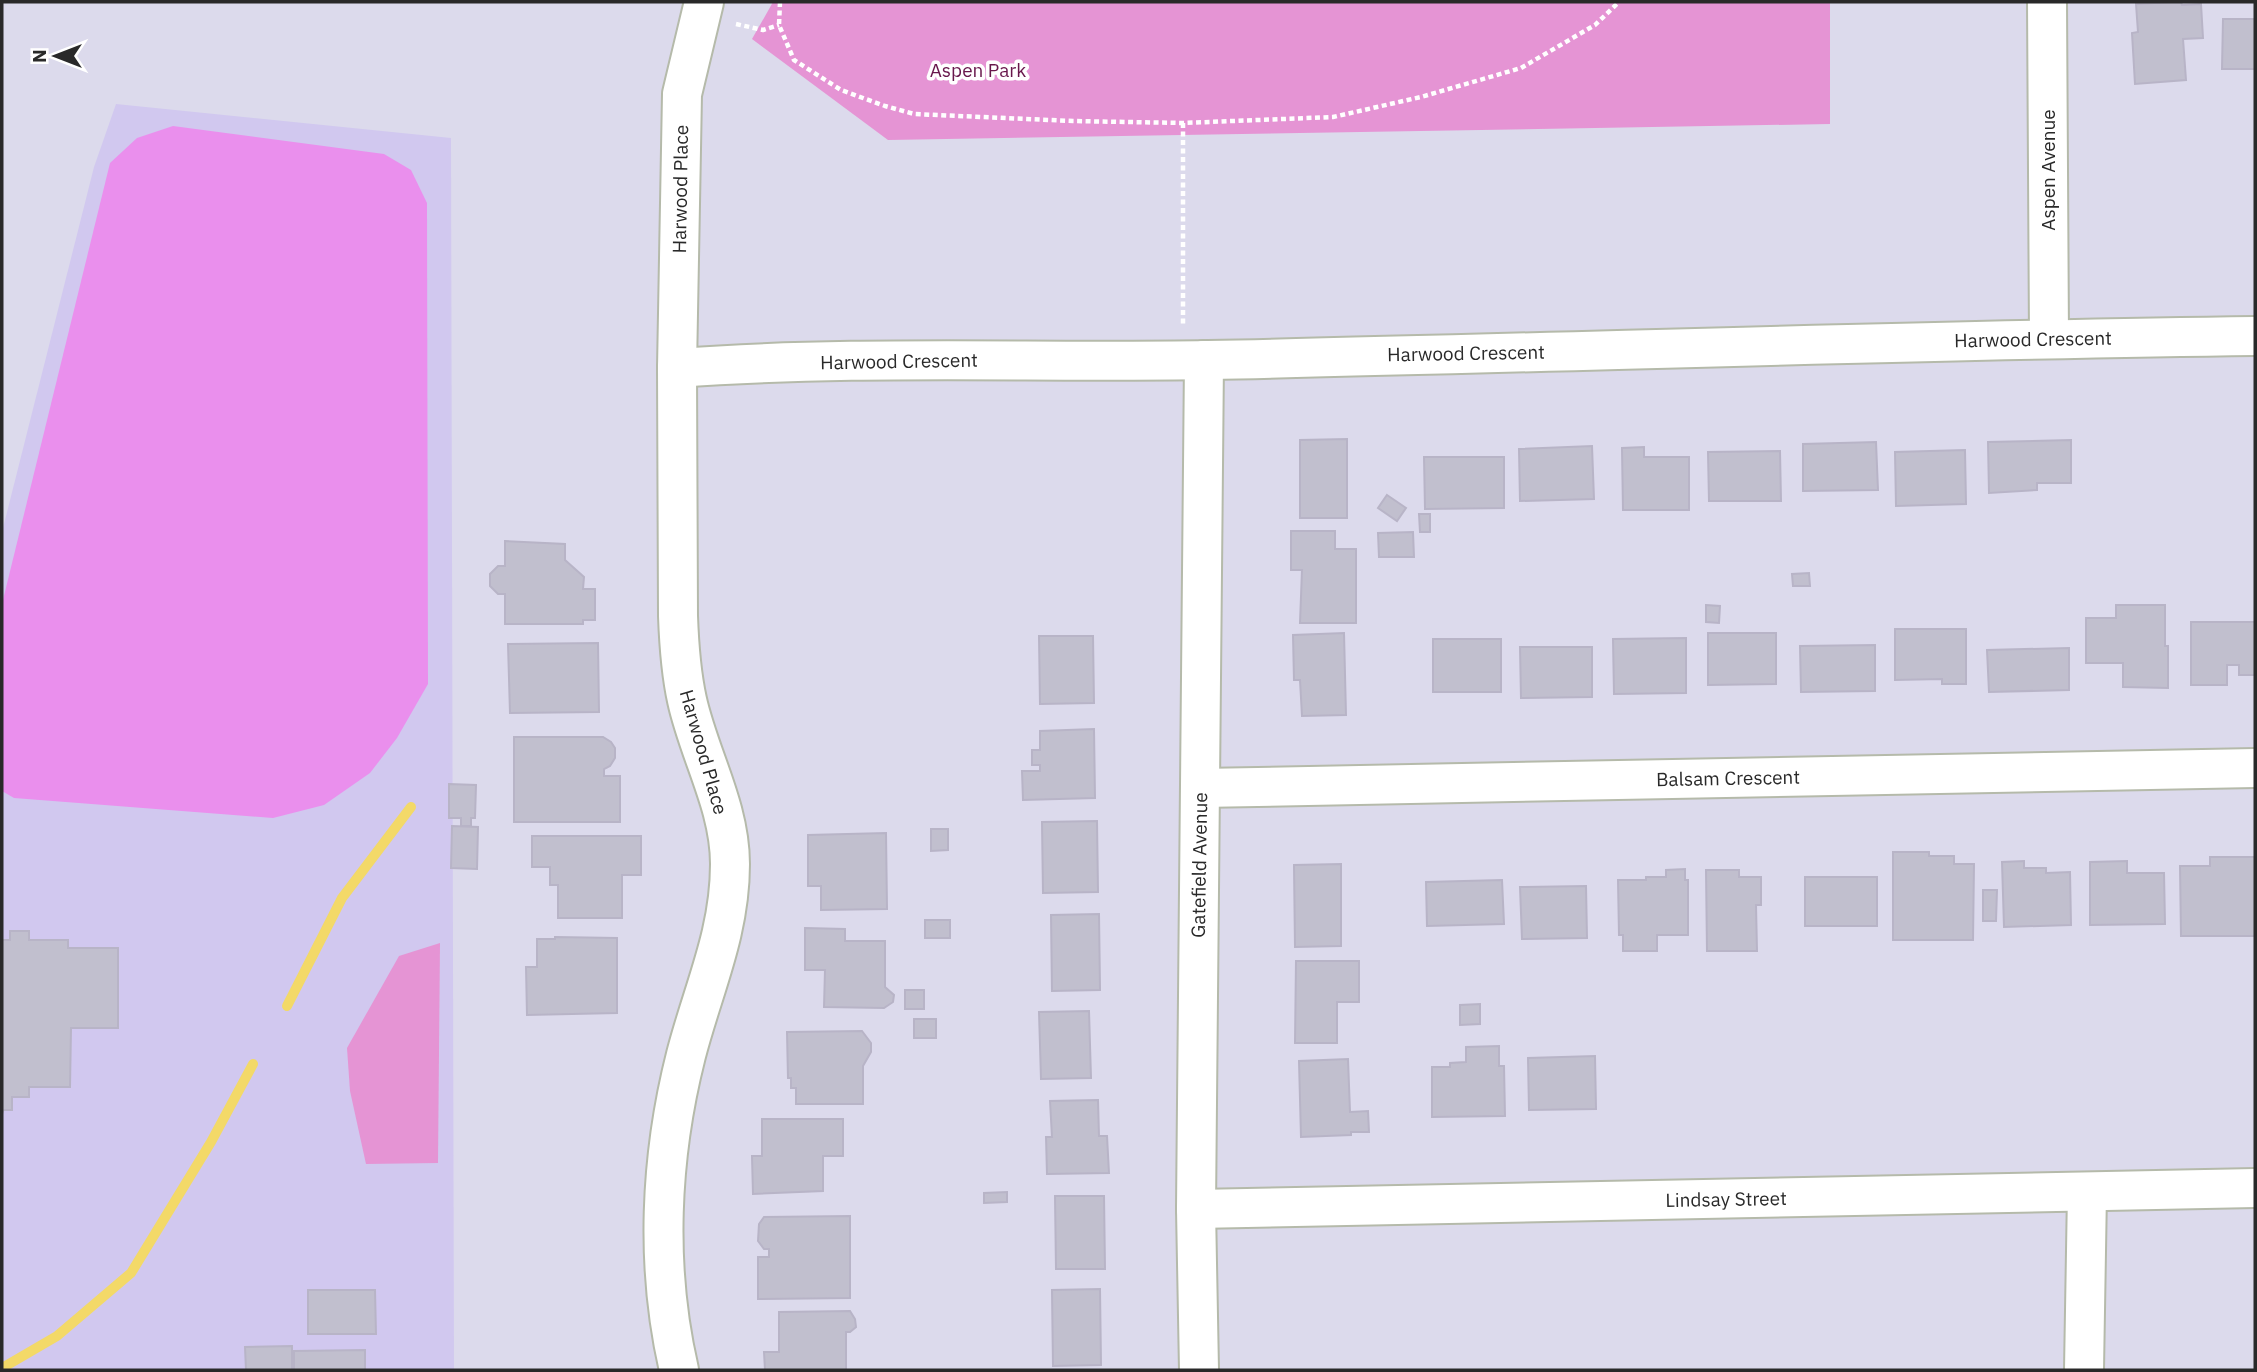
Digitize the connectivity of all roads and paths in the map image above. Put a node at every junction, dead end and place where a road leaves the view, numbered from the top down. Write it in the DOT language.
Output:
graph roads {
  1 [pos="704,2"];
  2 [pos="780,2"];
  3 [pos="1619,2"];
  4 [pos="2048,2"];
  5 [pos="1183,122"];
  6 [pos="2255,336"];
  7 [pos="2049,338"];
  8 [pos="1194,360"];
  9 [pos="677,368"];
  10 [pos="2255,768"];
  11 [pos="1200,788"];
  12 [pos="2255,1188"];
  13 [pos="2087,1192"];
  14 [pos="1196,1209"];
  15 [pos="680,1370"];
  16 [pos="1199,1370"];
  17 [pos="2084,1370"];
  1 -- 9 [label="street, Harwood Place"];
  2 -- 5 [label="path"];
  3 -- 5 [label="path"];
  4 -- 7 [label="street, Aspen Avenue"];
  5 -- 8 [label="path"];
  6 -- 7 [label="street, Harwood Crescent"];
  7 -- 8 [label="street, Harwood Crescent"];
  8 -- 9 [label="street, Harwood Crescent"];
  8 -- 11 [label="street, Gatefield Avenue"];
  9 -- 15 [label="street, Harwood Place"];
  10 -- 11 [label="street, Balsam Crescent"];
  11 -- 14 [label="street, Gatefield Avenue"];
  12 -- 13 [label="street, Lindsay Street"];
  13 -- 14 [label="street, Lindsay Street"];
  13 -- 17 [label="street"];
  14 -- 16 [label="street, Gatefield Avenue"];
}
